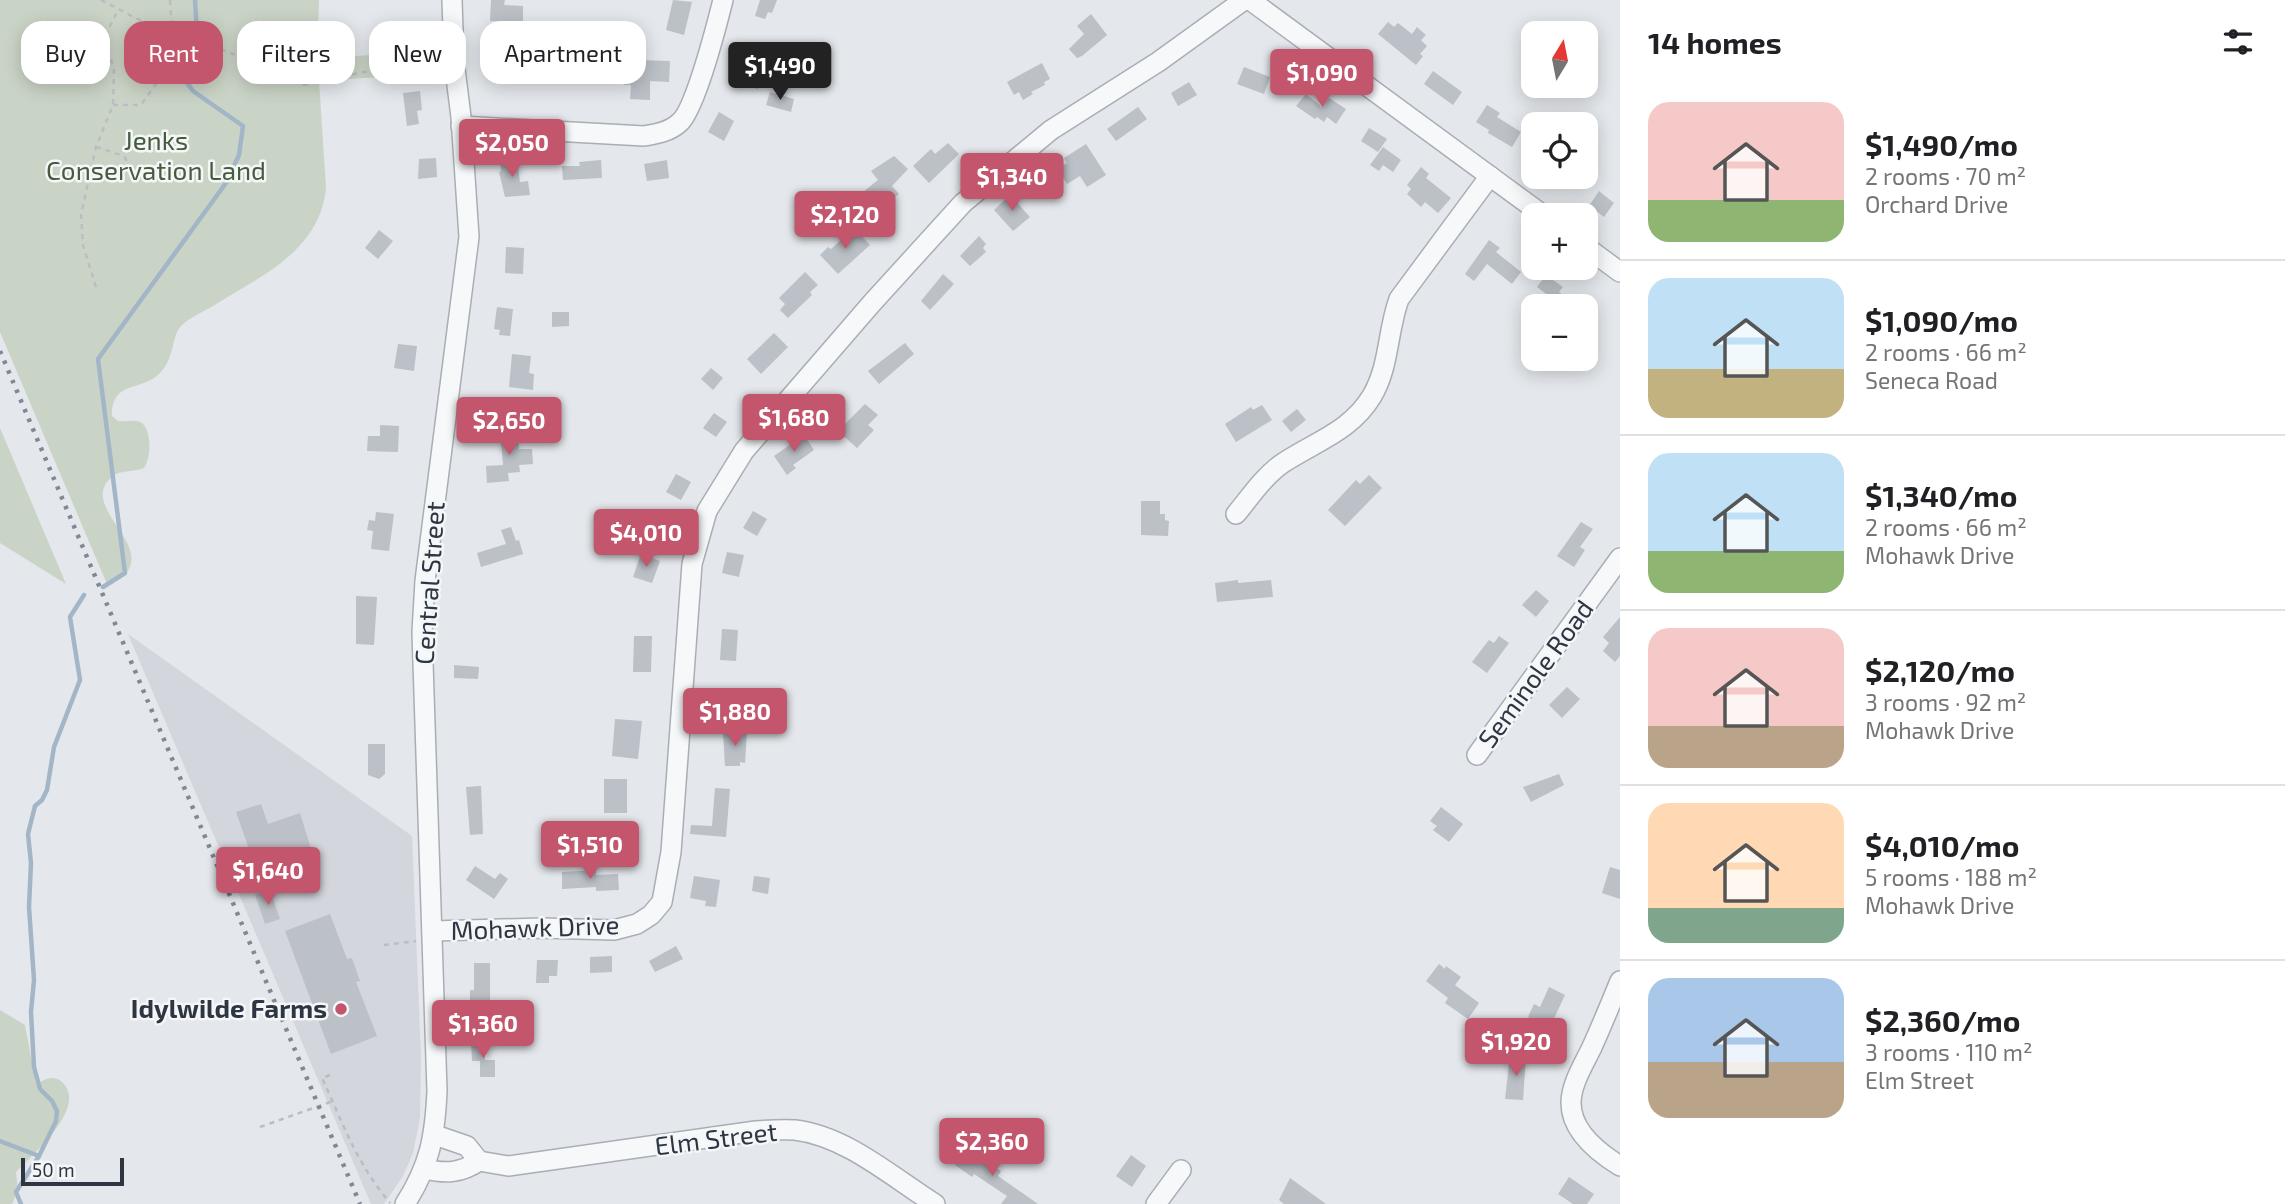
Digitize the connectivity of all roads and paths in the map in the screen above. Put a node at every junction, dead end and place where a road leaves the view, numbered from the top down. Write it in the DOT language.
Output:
graph roads {
  1 [pos="100,0"];
  2 [pos="170,0"];
  3 [pos="452,0"];
  4 [pos="723,0"];
  5 [pos="1244,0"];
  6 [pos="1250,0"];
  7 [pos="118,10"];
  8 [pos="141,21"];
  9 [pos="171,21"];
  10 [pos="223,50"];
  11 [pos="369,71"];
  12 [pos="156,84"];
  13 [pos="113,105"];
  14 [pos="461,126"];
  15 [pos="96,147"];
  16 [pos="135,176"];
  17 [pos="1490,176"];
  18 [pos="1526,203"];
  19 [pos="1598,256"];
  20 [pos="1620,272"];
  21 [pos="96,287"];
  22 [pos="1237,514"];
  23 [pos="1620,558"];
  24 [pos="1477,755"];
  25 [pos="427,936"];
  26 [pos="384,945"];
  27 [pos="1620,981"];
  28 [pos="330,1075"];
  29 [pos="332,1101"];
  30 [pos="260,1127"];
  31 [pos="435,1135"];
  32 [pos="479,1161"];
  33 [pos="1620,1166"];
  34 [pos="425,1169"];
  35 [pos="1181,1170"];
  36 [pos="390,1204"];
  37 [pos="405,1204"];
  38 [pos="935,1204"];
  39 [pos="1156,1204"];
  1 -- 7 [label="path"];
  2 -- 9 [label="path"];
  3 -- 14 [label="street, Central Street"];
  4 -- 14 [label="street"];
  5 -- 25 [label="street, Mohawk Drive"];
  6 -- 17 [label="street"];
  7 -- 8 [label="path"];
  7 -- 13 [label="path"];
  10 -- 11 [label="path"];
  12 -- 13 [label="path"];
  13 -- 15 [label="path"];
  14 -- 25 [label="street, Central Street"];
  15 -- 16 [label="path"];
  15 -- 21 [label="path"];
  17 -- 18 [label="street"];
  17 -- 22 [label="street"];
  19 -- 20 [label="street"];
  23 -- 24 [label="street, Seminole Road"];
  25 -- 26 [label="path"];
  25 -- 31 [label="street, Central Street"];
  27 -- 33 [label="street"];
  28 -- 29 [label="path"];
  29 -- 30 [label="path"];
  29 -- 36 [label="path"];
  31 -- 32 [label="street, Elm Street"];
  31 -- 34 [label="street, Central Street"];
  32 -- 34 [label="street, Elm Street"];
  32 -- 38 [label="street, Elm Street"];
  34 -- 37 [label="street, Central Street"];
  35 -- 39 [label="street"];
}
